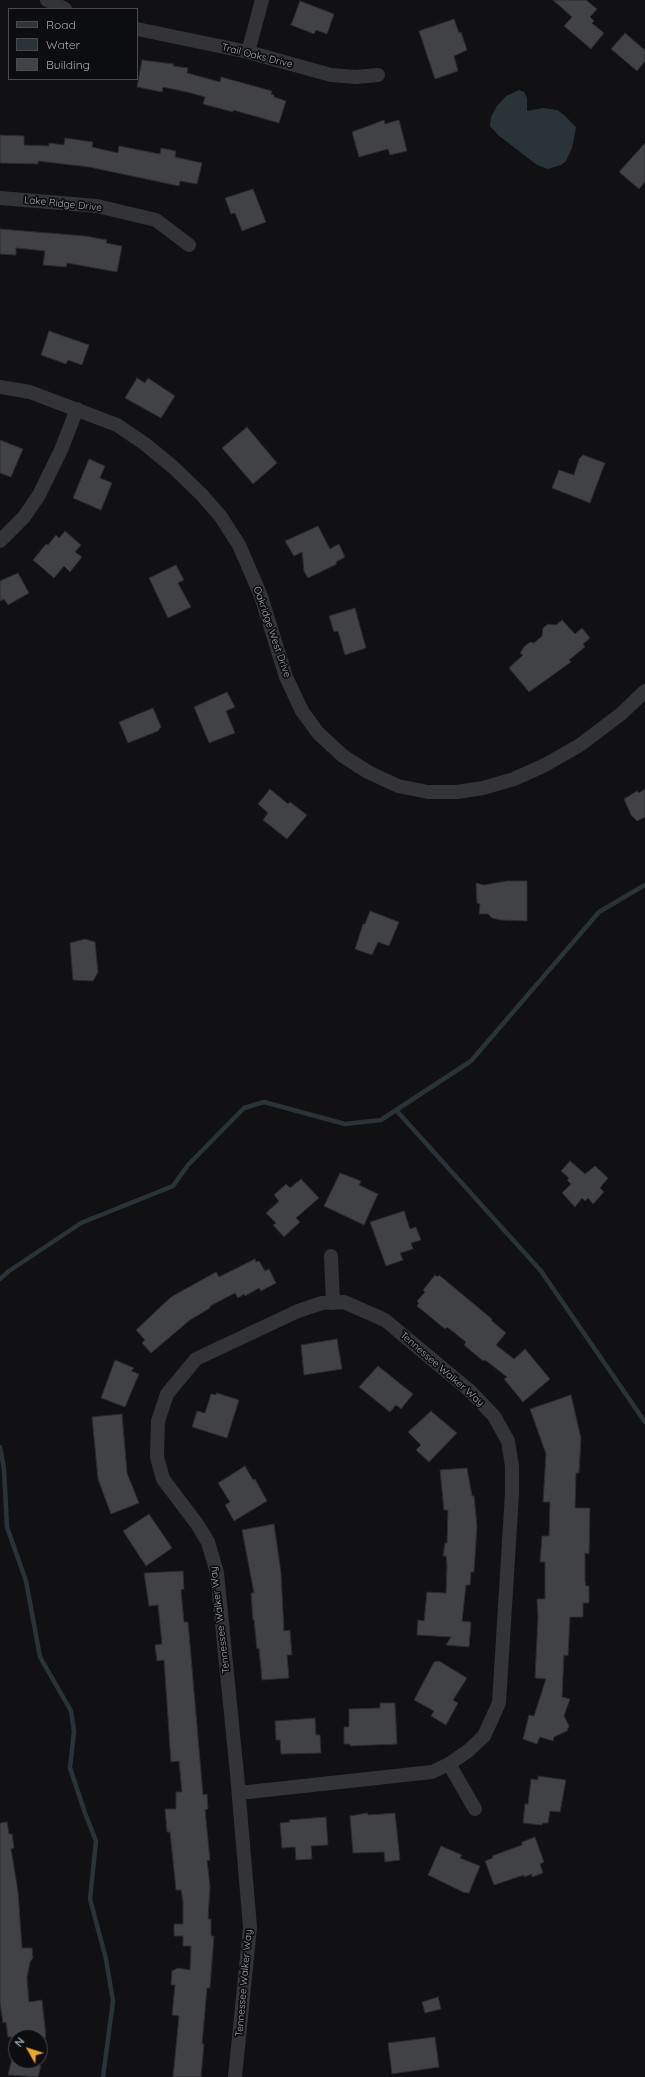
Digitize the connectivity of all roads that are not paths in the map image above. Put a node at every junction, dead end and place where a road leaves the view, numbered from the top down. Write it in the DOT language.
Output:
graph roads {
  1 [pos="47,0"];
  2 [pos="262,0"];
  3 [pos="63,8"];
  4 [pos="138,29"];
  5 [pos="248,52"];
  6 [pos="378,75"];
  7 [pos="0,198"];
  8 [pos="189,245"];
  9 [pos="0,387"];
  10 [pos="77,409"];
  11 [pos="0,541"];
  12 [pos="645,691"];
  13 [pos="331,1256"];
  14 [pos="333,1303"];
  15 [pos="449,1764"];
  16 [pos="239,1794"];
  17 [pos="475,1809"];
  18 [pos="235,2077"];
  1 -- 3 [label="street"];
  2 -- 5 [label="street"];
  4 -- 5 [label="street, Trail Oaks Drive"];
  5 -- 6 [label="street, Trail Oaks Drive"];
  7 -- 8 [label="street, Lake Ridge Drive"];
  9 -- 10 [label="street, Oakridge West Drive"];
  10 -- 11 [label="street"];
  10 -- 12 [label="street, Oakridge West Drive"];
  13 -- 14 [label="street"];
  14 -- 15 [label="street, Tennessee Walker Way"];
  14 -- 16 [label="street, Tennessee Walker Way"];
  15 -- 16 [label="street, Tennessee Walker Way"];
  15 -- 17 [label="street"];
  16 -- 18 [label="street, Tennessee Walker Way"];
}
